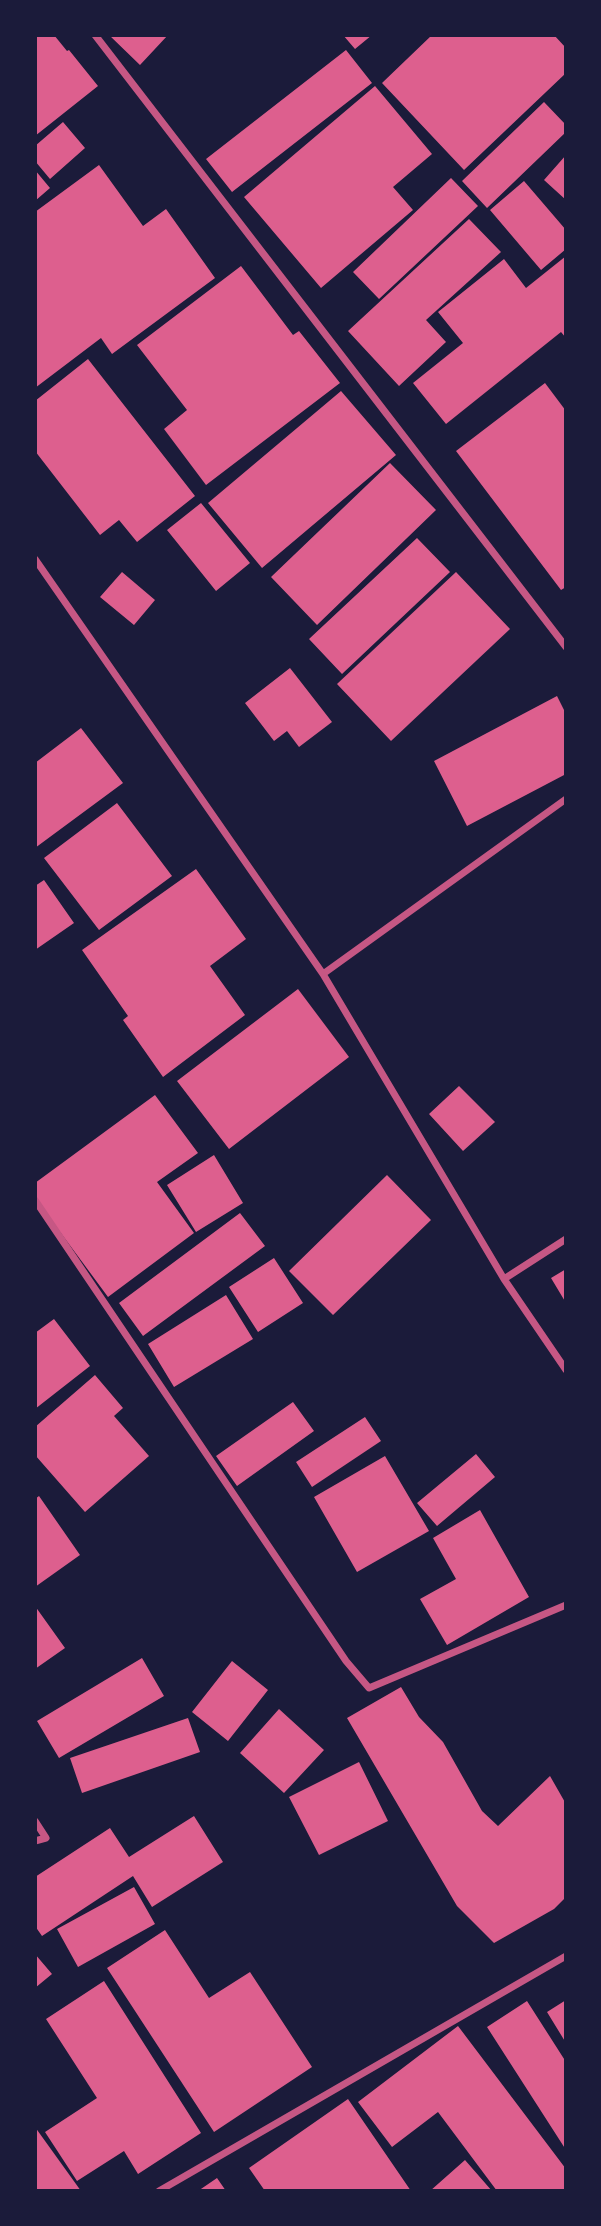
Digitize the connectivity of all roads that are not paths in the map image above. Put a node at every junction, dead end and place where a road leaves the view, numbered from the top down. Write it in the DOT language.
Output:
graph roads {
  1 [pos="95,35"];
  2 [pos="35,559"];
  3 [pos="566,647"];
  4 [pos="566,799"];
  5 [pos="323,974"];
  6 [pos="35,1200"];
  7 [pos="566,1239"];
  8 [pos="505,1279"];
  9 [pos="566,1370"];
  10 [pos="566,1605"];
  11 [pos="35,1821"];
  12 [pos="35,1841"];
  13 [pos="566,1956"];
  14 [pos="159,2191"];
  1 -- 3 [label="street"];
  2 -- 5 [label="street"];
  4 -- 5 [label="street"];
  5 -- 8 [label="street"];
  6 -- 10 [label="street"];
  7 -- 8 [label="street"];
  8 -- 9 [label="street"];
  11 -- 12 [label="street"];
  13 -- 14 [label="street"];
}
